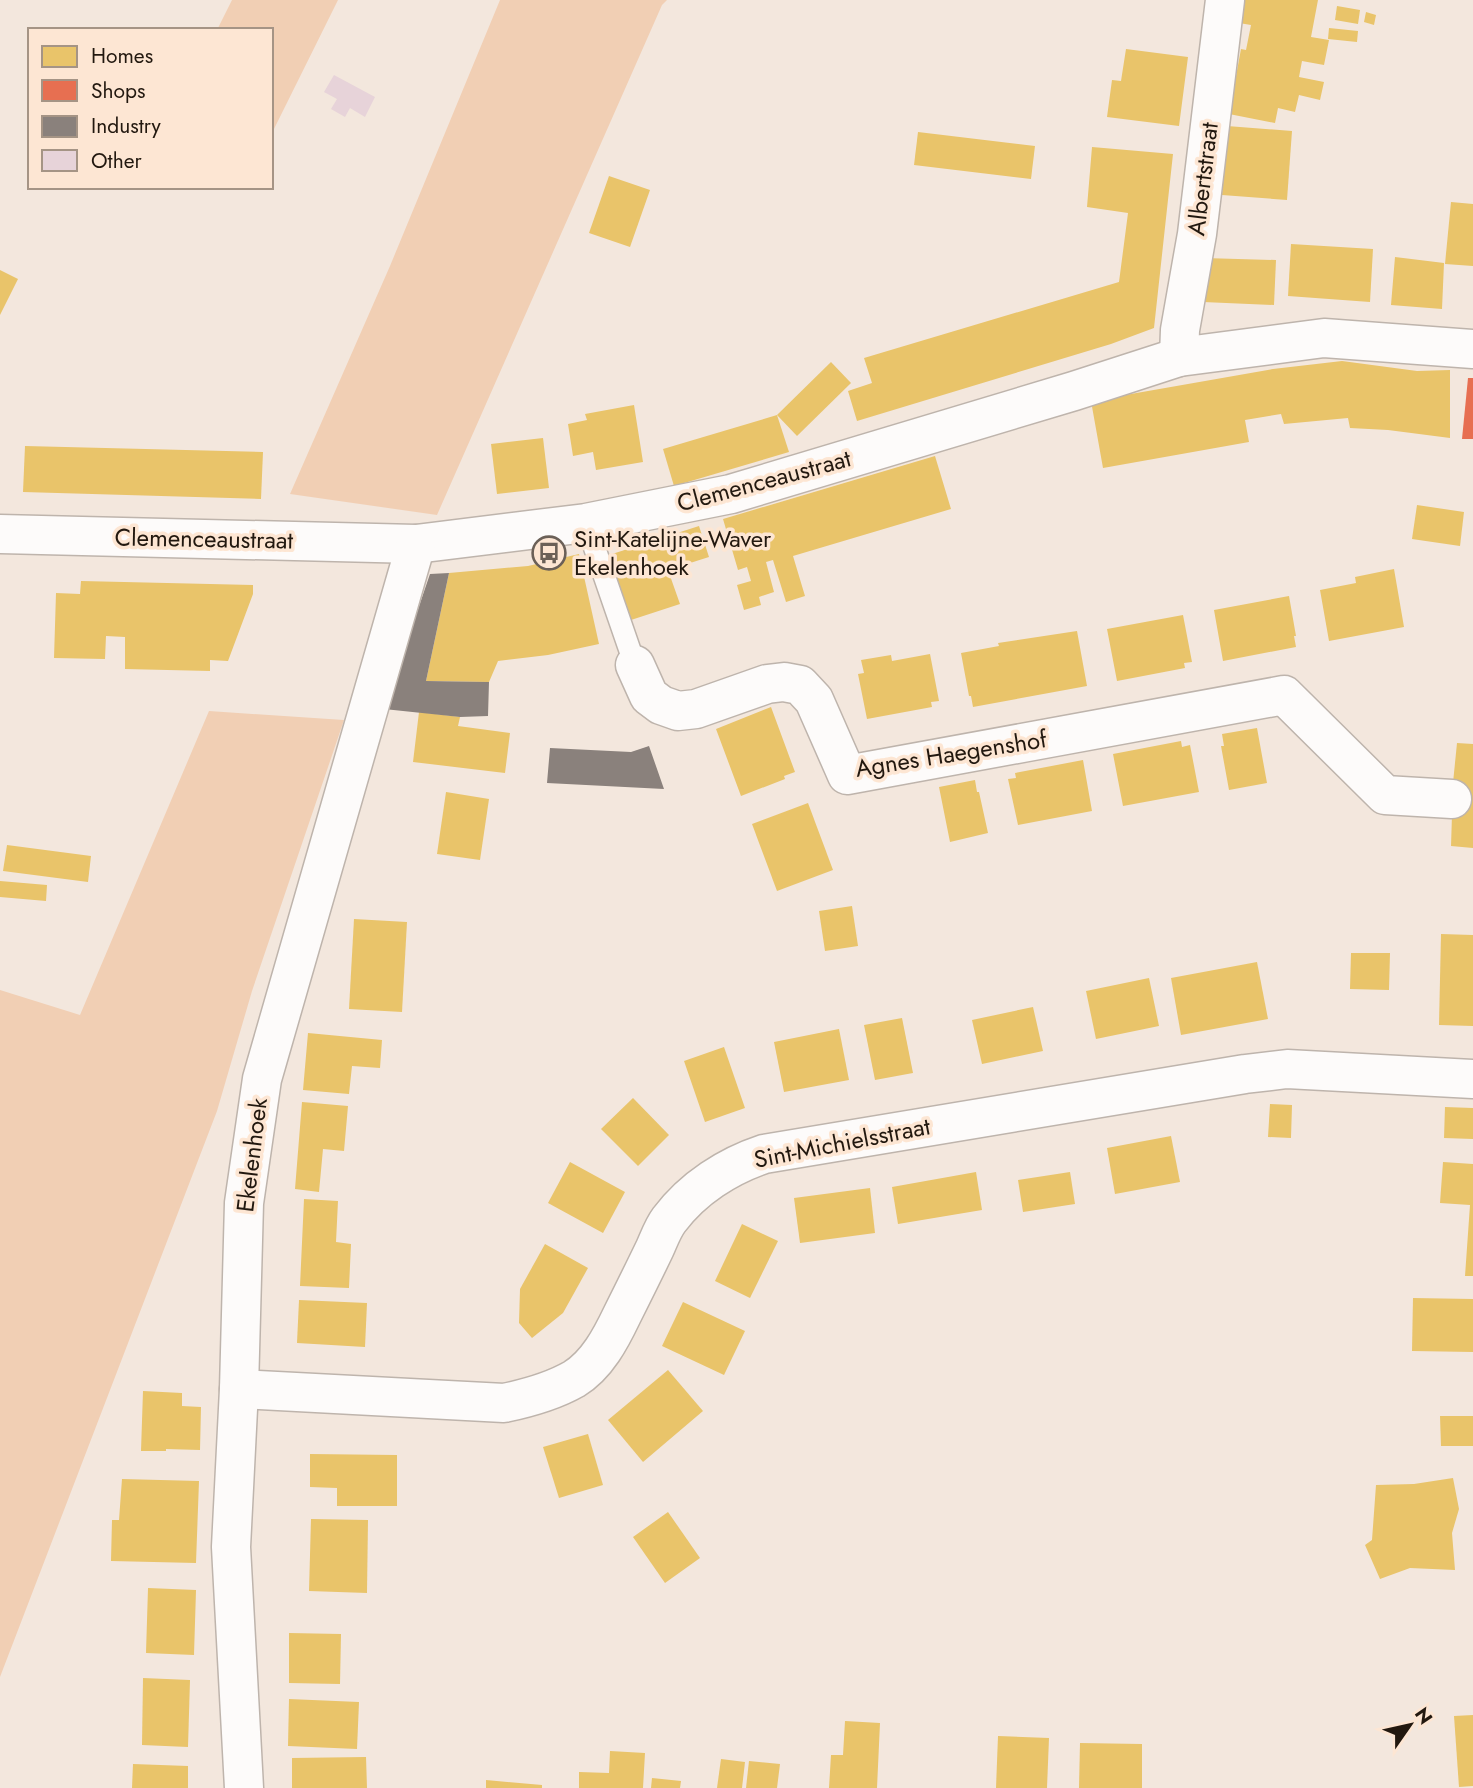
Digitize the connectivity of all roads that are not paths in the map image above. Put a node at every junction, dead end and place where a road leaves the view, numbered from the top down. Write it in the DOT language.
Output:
graph roads {
  1 [pos="1225,0"];
  2 [pos="1473,349"];
  3 [pos="1179,357"];
  4 [pos="586,523"];
  5 [pos="0,534"];
  6 [pos="416,544"];
  7 [pos="635,665"];
  8 [pos="1452,799"];
  9 [pos="1473,1079"];
  10 [pos="239,1389"];
  11 [pos="244,1788"];
  1 -- 3 [label="street, Albertstraat"];
  2 -- 3 [label="street, Clemenceaustraat"];
  3 -- 4 [label="street, Clemenceaustraat"];
  4 -- 6 [label="street, Clemenceaustraat"];
  4 -- 7 [label="lane, Agnes Haegenshof"];
  5 -- 6 [label="street, Clemenceaustraat"];
  6 -- 10 [label="street, Ekelenhoek"];
  7 -- 8 [label="street, Agnes Haegenshof"];
  9 -- 10 [label="street, Sint-Michielsstraat"];
  10 -- 11 [label="street, Ekelenhoek"];
}
